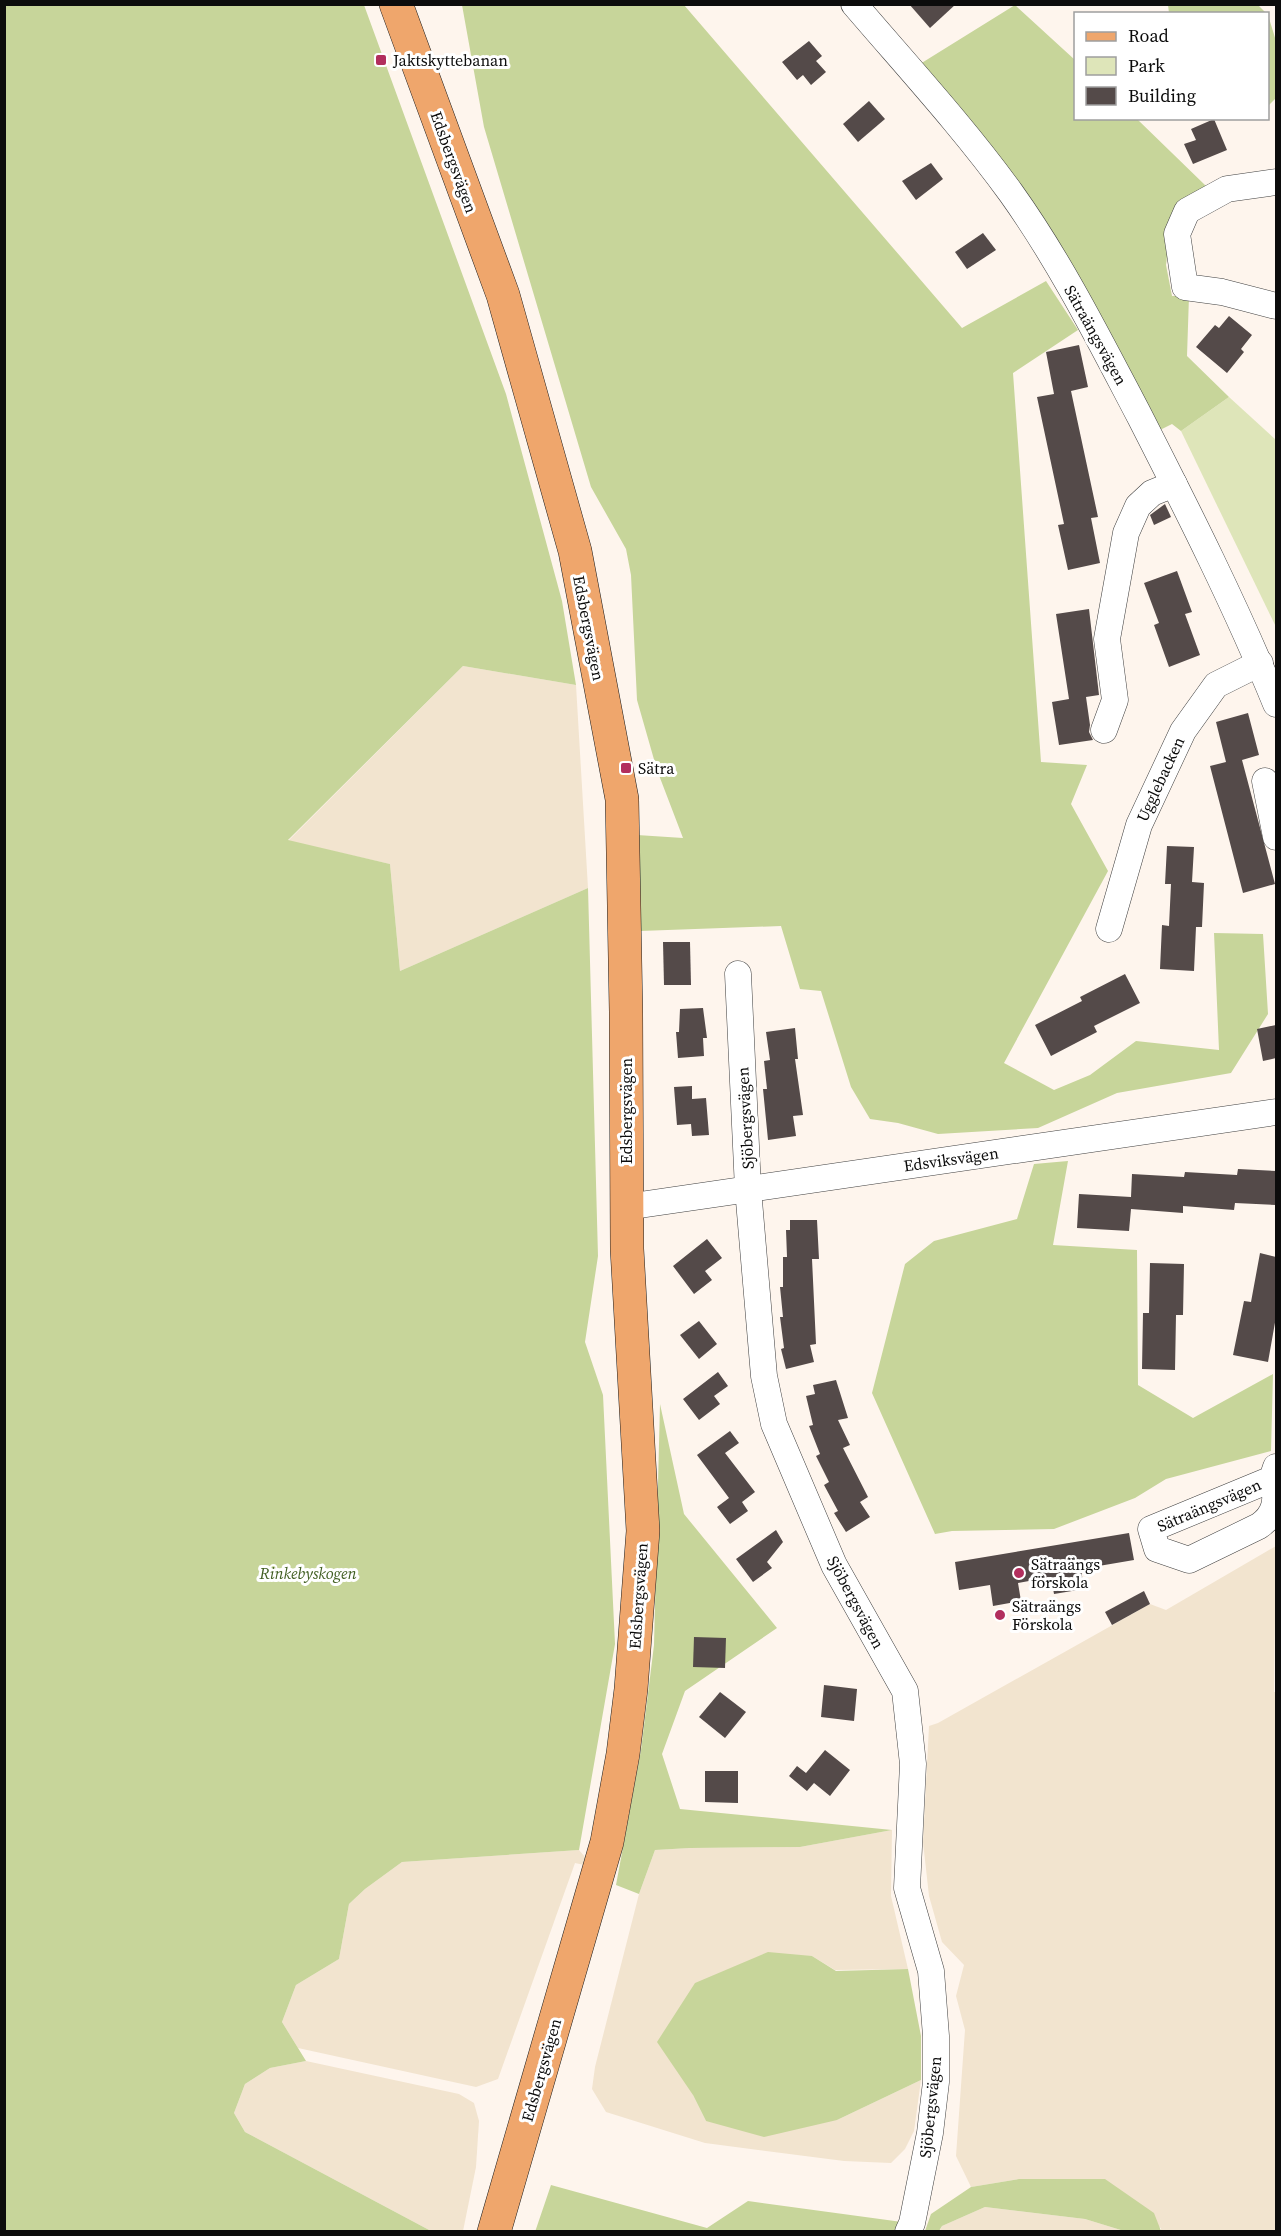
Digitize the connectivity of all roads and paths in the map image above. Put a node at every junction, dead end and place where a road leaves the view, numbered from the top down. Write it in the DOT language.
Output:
graph roads {
  1 [pos="396,4"];
  2 [pos="855,4"];
  3 [pos="1276,182"];
  4 [pos="1276,306"];
  5 [pos="1174,483"];
  6 [pos="1260,663"];
  7 [pos="1276,704"];
  8 [pos="1104,730"];
  9 [pos="1265,781"];
  10 [pos="1276,837"];
  11 [pos="1109,929"];
  12 [pos="738,974"];
  13 [pos="1276,1112"];
  14 [pos="748,1189"];
  15 [pos="626,1207"];
  16 [pos="1276,1470"];
  17 [pos="494,2232"];
  18 [pos="909,2232"];
  1 -- 15 [label="main road, Edsbergsvägen"];
  2 -- 5 [label="street, Sätraängsvägen"];
  3 -- 4 [label="street"];
  5 -- 6 [label="street, Sätraängsvägen"];
  5 -- 8 [label="street"];
  6 -- 7 [label="street, Sätraängsvägen"];
  6 -- 11 [label="street, Ugglebacken"];
  9 -- 10 [label="street"];
  12 -- 14 [label="street, Sjöbergsvägen"];
  13 -- 14 [label="street, Edsviksvägen"];
  14 -- 15 [label="street, Edsviksvägen"];
  14 -- 18 [label="street, Sjöbergsvägen"];
  15 -- 17 [label="main road, Edsbergsvägen"];
  16 -- 16 [label="street, Sätraängsvägen"];
}
